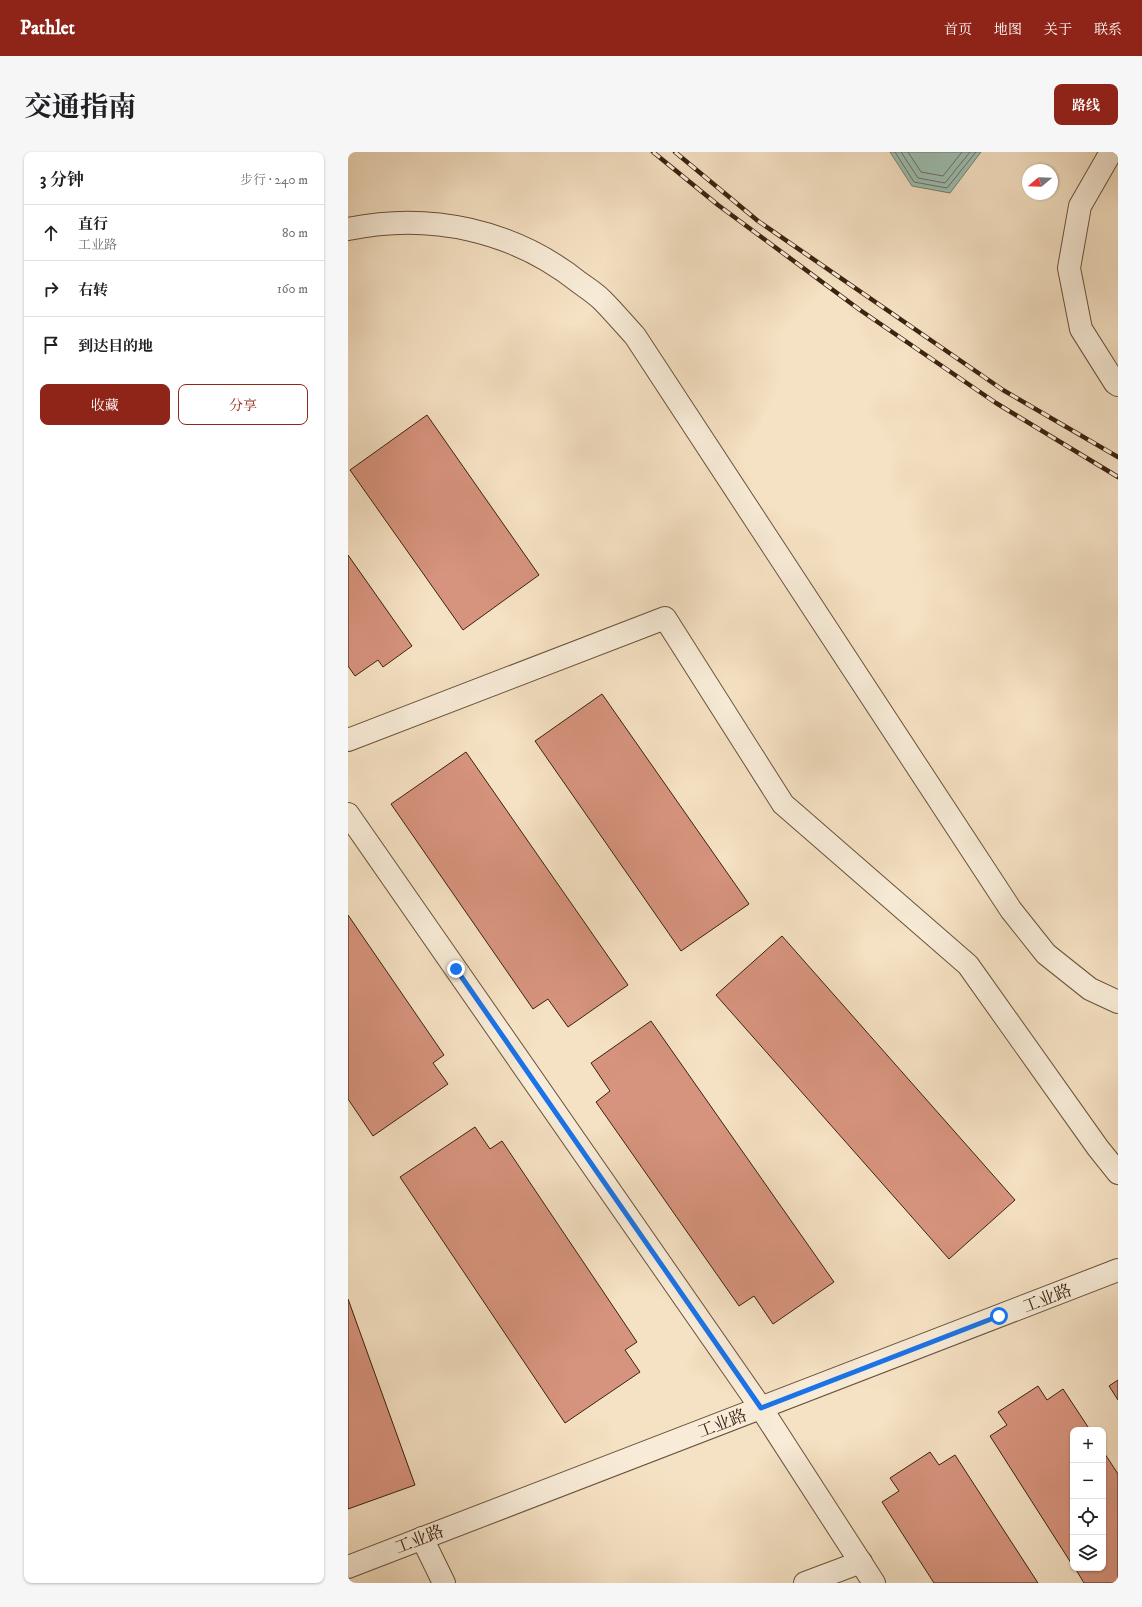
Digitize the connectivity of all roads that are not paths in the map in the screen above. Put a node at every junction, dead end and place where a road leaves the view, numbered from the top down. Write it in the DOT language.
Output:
graph roads {
  1 [pos="1111,152"];
  2 [pos="348,230"];
  3 [pos="1118,385"];
  4 [pos="348,740"];
  5 [pos="348,814"];
  6 [pos="1118,1002"];
  7 [pos="1118,1173"];
  8 [pos="1118,1270"];
  9 [pos="761,1408"];
  10 [pos="422,1538"];
  11 [pos="861,1562"];
  12 [pos="348,1567"];
  13 [pos="444,1583"];
  14 [pos="805,1583"];
  15 [pos="874,1583"];
  1 -- 3 [label="street"];
  2 -- 6 [label="street"];
  4 -- 7 [label="street"];
  5 -- 9 [label="street"];
  8 -- 9 [label="street, 工业路"];
  9 -- 10 [label="street, 工业路"];
  9 -- 11 [label="street"];
  10 -- 12 [label="street, 工业路"];
  10 -- 13 [label="street"];
  11 -- 14 [label="street"];
  11 -- 15 [label="street"];
}
